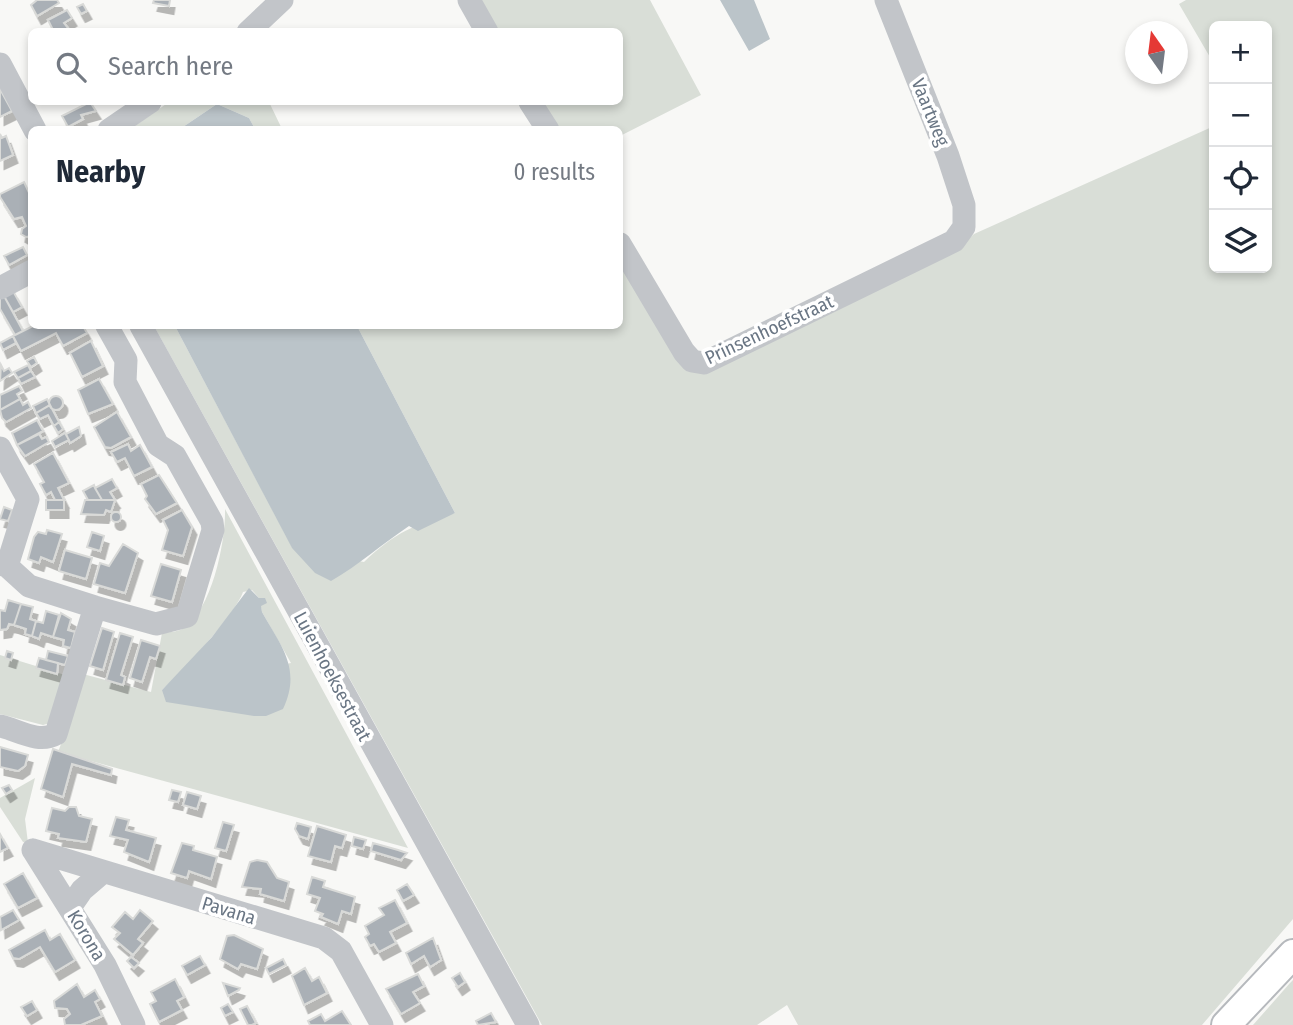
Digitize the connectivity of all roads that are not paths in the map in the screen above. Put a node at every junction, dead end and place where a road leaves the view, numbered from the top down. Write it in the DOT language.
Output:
graph roads {
  1 [pos="282,0"];
  2 [pos="469,0"];
  3 [pos="886,0"];
  4 [pos="252,28"];
  5 [pos="485,28"];
  6 [pos="0,64"];
  7 [pos="145,105"];
  8 [pos="532,105"];
  9 [pos="33,126"];
  10 [pos="115,126"];
  11 [pos="545,126"];
  12 [pos="964,227"];
  13 [pos="623,249"];
  14 [pos="28,273"];
  15 [pos="0,288"];
  16 [pos="109,329"];
  17 [pos="143,329"];
  18 [pos="0,447"];
  19 [pos="4,565"];
  20 [pos="95,607"];
  21 [pos="0,726"];
  22 [pos="33,850"];
  23 [pos="103,872"];
  24 [pos="71,906"];
  25 [pos="1293,954"];
  26 [pos="134,1025"];
  27 [pos="382,1025"];
  28 [pos="528,1025"];
  29 [pos="1226,1025"];
  1 -- 4 [label="street"];
  2 -- 5 [label="street"];
  3 -- 12 [label="street, Vaartweg"];
  6 -- 9 [label="street"];
  7 -- 10 [label="street"];
  8 -- 11 [label="street"];
  12 -- 13 [label="street, Prinsenhoefstraat"];
  14 -- 15 [label="street"];
  16 -- 20 [label="street"];
  17 -- 28 [label="street, Luienhoeksestraat"];
  18 -- 19 [label="street"];
  19 -- 20 [label="street"];
  20 -- 21 [label="street"];
  22 -- 23 [label="street, Pavana"];
  22 -- 24 [label="street, Korona"];
  23 -- 24 [label="street"];
  23 -- 27 [label="street, Pavana"];
  24 -- 26 [label="street, Korona"];
  25 -- 29 [label="main road"];
}
